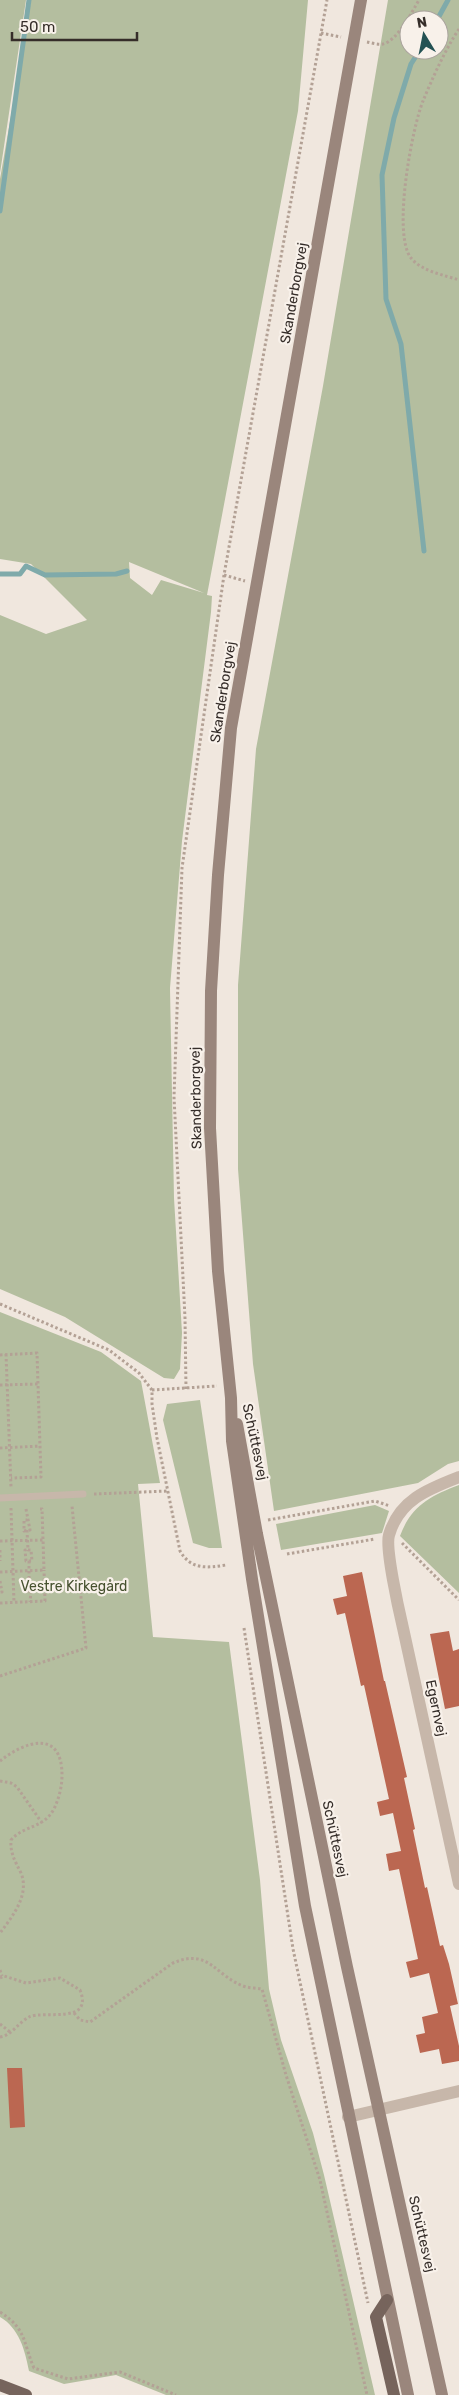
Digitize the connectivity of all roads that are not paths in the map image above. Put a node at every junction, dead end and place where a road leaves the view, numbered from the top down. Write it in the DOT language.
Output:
graph roads {
  1 [pos="360,3"];
  2 [pos="231,1398"];
  3 [pos="459,1478"];
  4 [pos="87,1494"];
  5 [pos="0,1498"];
  6 [pos="459,1884"];
  7 [pos="459,2091"];
  8 [pos="379,2110"];
  9 [pos="348,2117"];
  10 [pos="387,2300"];
  11 [pos="0,2385"];
  12 [pos="26,2395"];
  13 [pos="394,2395"];
  14 [pos="408,2395"];
  15 [pos="442,2395"];
  1 -- 2 [label="main road, Skanderborgvej"];
  2 -- 8 [label="main road, Schüttesvej"];
  2 -- 9 [label="main road, Schüttesvej"];
  3 -- 6 [label="street, Egernvej"];
  4 -- 5 [label="lane"];
  7 -- 8 [label="street"];
  8 -- 9 [label="street"];
  8 -- 15 [label="main road, Schüttesvej"];
  9 -- 10 [label="main road, Schüttesvej"];
  10 -- 13 [label="main road"];
  10 -- 14 [label="main road, Schüttesvej"];
  11 -- 12 [label="main road"];
}
